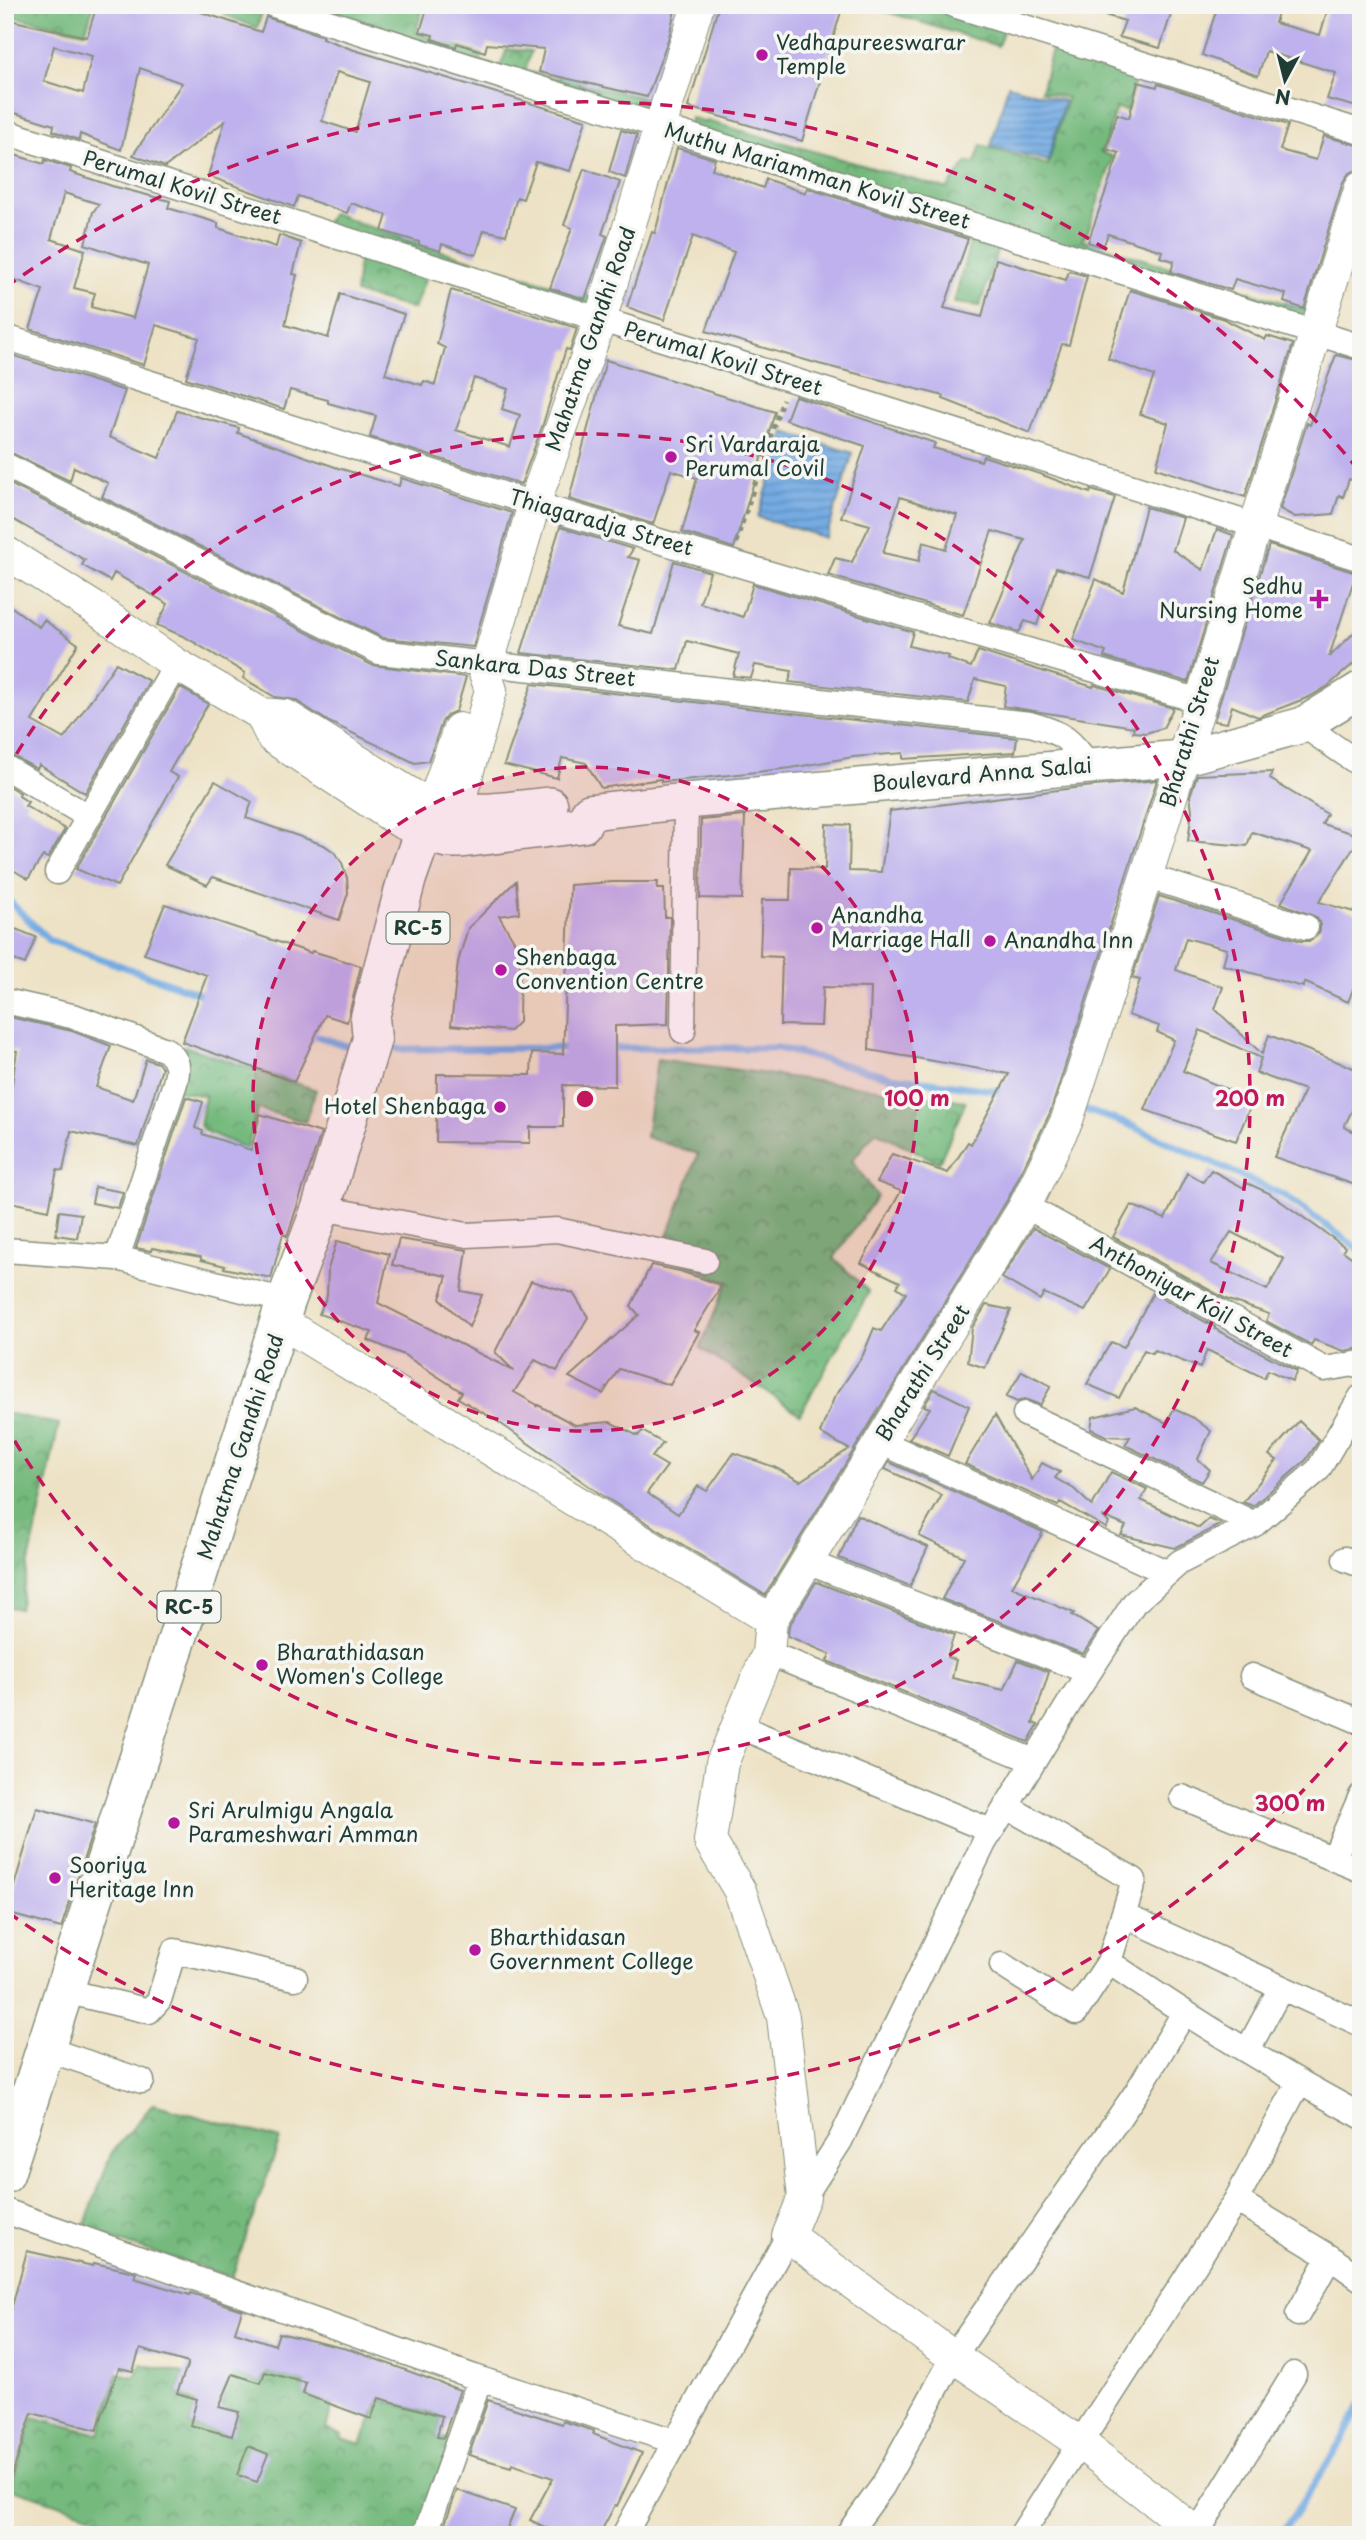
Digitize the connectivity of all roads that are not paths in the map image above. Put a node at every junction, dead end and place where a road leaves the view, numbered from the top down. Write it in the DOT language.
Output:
graph roads {
  1 [pos="274,5"];
  2 [pos="698,5"];
  3 [pos="954,5"];
  4 [pos="660,127"];
  5 [pos="5,132"];
  6 [pos="1361,132"];
  7 [pos="1361,187"];
  8 [pos="600,320"];
  9 [pos="1315,333"];
  10 [pos="5,337"];
  11 [pos="1361,347"];
  12 [pos="5,465"];
  13 [pos="534,504"];
  14 [pos="1254,526"];
  15 [pos="1361,559"];
  16 [pos="8,560"];
  17 [pos="176,664"];
  18 [pos="487,668"];
  19 [pos="1361,689"];
  20 [pos="1200,701"];
  21 [pos="1303,725"];
  22 [pos="1182,758"];
  23 [pos="1361,765"];
  24 [pos="1090,766"];
  25 [pos="5,767"];
  26 [pos="686,801"];
  27 [pos="89,817"];
  28 [pos="440,822"];
  29 [pos="57,872"];
  30 [pos="1146,876"];
  31 [pos="1306,927"];
  32 [pos="5,1001"];
  33 [pos="682,1031"];
  34 [pos="1025,1206"];
  35 [pos="321,1208"];
  36 [pos="5,1250"];
  37 [pos="117,1258"];
  38 [pos="705,1261"];
  39 [pos="284,1311"];
  40 [pos="1361,1363"];
  41 [pos="1361,1397"];
  42 [pos="1025,1414"];
  43 [pos="881,1442"];
  44 [pos="1255,1524"];
  45 [pos="807,1562"];
  46 [pos="1168,1573"];
  47 [pos="771,1620"];
  48 [pos="768,1653"];
  49 [pos="1089,1672"];
  50 [pos="1252,1675"];
  51 [pos="1361,1722"];
  52 [pos="738,1726"];
  53 [pos="1034,1761"];
  54 [pos="1361,1796"];
  55 [pos="1182,1797"];
  56 [pos="1006,1806"];
  57 [pos="991,1831"];
  58 [pos="1334,1858"];
  59 [pos="1361,1870"];
  60 [pos="1123,1915"];
  61 [pos="1109,1962"];
  62 [pos="1002,1965"];
  63 [pos="295,1978"];
  64 [pos="1281,1988"];
  65 [pos="65,1991"];
  66 [pos="1184,2014"];
  67 [pos="1358,2015"];
  68 [pos="46,2049"];
  69 [pos="1247,2051"];
  70 [pos="142,2081"];
  71 [pos="1299,2082"];
  72 [pos="17,2096"];
  73 [pos="1361,2116"];
  74 [pos="5,2174"];
  75 [pos="804,2197"];
  76 [pos="1236,2200"];
  77 [pos="5,2211"];
  78 [pos="788,2236"];
  79 [pos="1330,2257"];
  80 [pos="1361,2279"];
  81 [pos="1298,2314"];
  82 [pos="954,2356"];
  83 [pos="1294,2374"];
  84 [pos="480,2379"];
  85 [pos="674,2441"];
  86 [pos="1080,2443"];
  87 [pos="1198,2534"];
  88 [pos="425,2535"];
  89 [pos="624,2535"];
  90 [pos="847,2535"];
  91 [pos="1021,2535"];
  1 -- 4 [label="street, Muthu Mariamman Kovil Street"];
  2 -- 4 [label="street, Mahatma Gandhi Road / RC-5"];
  3 -- 6 [label="street"];
  4 -- 8 [label="street, Mahatma Gandhi Road / RC-5"];
  4 -- 9 [label="street, Muthu Mariamman Kovil Street"];
  5 -- 8 [label="street, Perumal Kovil Street"];
  7 -- 9 [label="street, Bharathi Street"];
  8 -- 13 [label="street, Mahatma Gandhi Road / RC-5"];
  8 -- 14 [label="street, Perumal Kovil Street"];
  9 -- 11 [label="street, Muthu Mariamman Kovil Street"];
  9 -- 14 [label="street, Bharathi Street"];
  10 -- 13 [label="street, Thiagaradja Street"];
  12 -- 18 [label="street, Sankara Das Street"];
  13 -- 18 [label="street, Mahatma Gandhi Road / RC-5"];
  13 -- 20 [label="street, Thiagaradja Street"];
  14 -- 15 [label="street, Perumal Kovil Street"];
  14 -- 20 [label="street, Bharathi Street"];
  16 -- 17 [label="street"];
  17 -- 27 [label="street"];
  17 -- 28 [label="street"];
  18 -- 24 [label="street, Sankara Das Street"];
  18 -- 28 [label="street, Mahatma Gandhi Road / RC-5"];
  19 -- 21 [label="main road, Boulevard Anna Salai"];
  20 -- 22 [label="street, Bharathi Street"];
  21 -- 22 [label="main road, Boulevard Anna Salai"];
  21 -- 23 [label="street"];
  22 -- 24 [label="main road, Boulevard Anna Salai"];
  22 -- 30 [label="street, Bharathi Street"];
  24 -- 26 [label="main road, Boulevard Anna Salai"];
  25 -- 27 [label="street"];
  26 -- 28 [label="main road, Boulevard Anna Salai"];
  26 -- 33 [label="street"];
  27 -- 29 [label="street"];
  28 -- 35 [label="main road, Mahatma Gandhi Road / RC-5"];
  30 -- 31 [label="street"];
  30 -- 34 [label="street, Bharathi Street"];
  32 -- 37 [label="street"];
  34 -- 40 [label="street, Anthoniyar Koil Street"];
  34 -- 43 [label="street, Bharathi Street"];
  35 -- 38 [label="street"];
  35 -- 39 [label="main road, Mahatma Gandhi Road / RC-5"];
  36 -- 37 [label="street"];
  37 -- 39 [label="street"];
  39 -- 47 [label="street"];
  39 -- 65 [label="main road, Mahatma Gandhi Road / RC-5"];
  41 -- 44 [label="street"];
  42 -- 44 [label="street"];
  43 -- 45 [label="street, Bharathi Street"];
  43 -- 46 [label="street"];
  44 -- 46 [label="street"];
  45 -- 47 [label="street, Bharathi Street"];
  45 -- 49 [label="street"];
  46 -- 49 [label="street"];
  47 -- 48 [label="street"];
  48 -- 52 [label="street"];
  48 -- 53 [label="street"];
  49 -- 53 [label="street"];
  50 -- 51 [label="street"];
  52 -- 57 [label="street"];
  52 -- 75 [label="street"];
  53 -- 56 [label="street"];
  54 -- 58 [label="street"];
  55 -- 58 [label="street"];
  56 -- 57 [label="street"];
  56 -- 60 [label="street"];
  57 -- 75 [label="street"];
  58 -- 59 [label="street"];
  60 -- 61 [label="street"];
  60 -- 64 [label="street"];
  61 -- 62 [label="street"];
  61 -- 66 [label="street"];
  63 -- 65 [label="street"];
  64 -- 67 [label="street"];
  64 -- 69 [label="street"];
  65 -- 68 [label="main road, Mahatma Gandhi Road / RC-5"];
  66 -- 69 [label="street"];
  66 -- 82 [label="street"];
  68 -- 70 [label="street"];
  68 -- 72 [label="main road, Mahatma Gandhi Road / RC-5"];
  69 -- 71 [label="street"];
  71 -- 73 [label="street"];
  71 -- 76 [label="street"];
  72 -- 74 [label="main road, Mahatma Gandhi Road / RC-5"];
  75 -- 78 [label="street"];
  76 -- 79 [label="street"];
  76 -- 86 [label="street"];
  77 -- 84 [label="street"];
  78 -- 82 [label="street"];
  78 -- 85 [label="street"];
  79 -- 80 [label="street"];
  79 -- 81 [label="street"];
  82 -- 86 [label="street"];
  82 -- 90 [label="street"];
  83 -- 87 [label="street"];
  84 -- 85 [label="street"];
  84 -- 88 [label="street"];
  85 -- 89 [label="street"];
  86 -- 87 [label="street"];
  86 -- 91 [label="street"];
}
